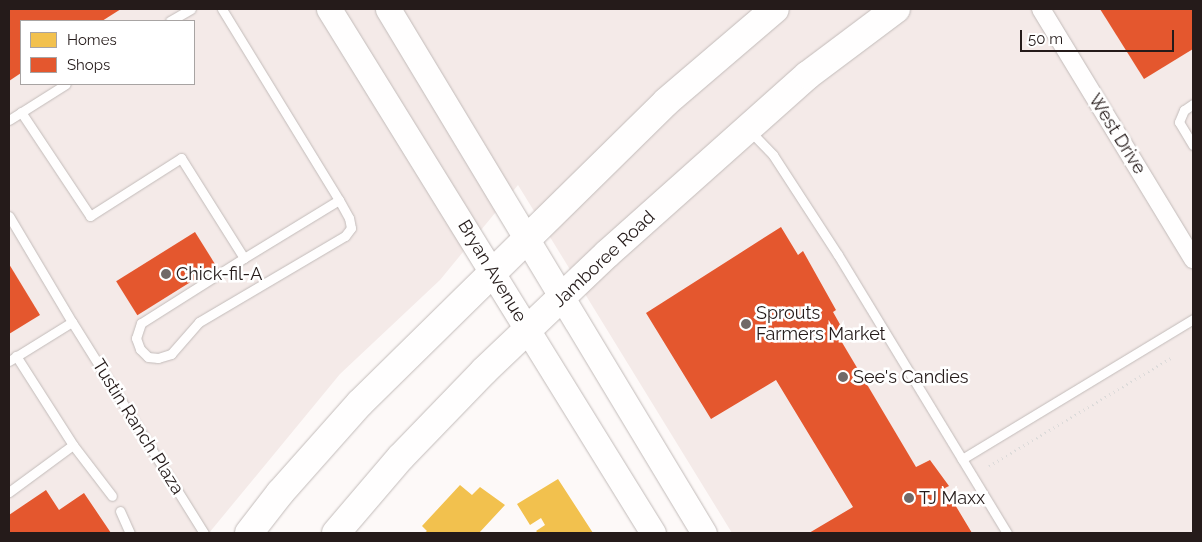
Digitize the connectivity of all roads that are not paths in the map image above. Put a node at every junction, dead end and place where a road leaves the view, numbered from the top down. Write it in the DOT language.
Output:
graph roads {
  1 [pos="191,9"];
  2 [pos="222,9"];
  3 [pos="329,9"];
  4 [pos="388,9"];
  5 [pos="775,9"];
  6 [pos="896,9"];
  7 [pos="1041,9"];
  8 [pos="172,20"];
  9 [pos="64,85"];
  10 [pos="1193,104"];
  11 [pos="22,112"];
  12 [pos="9,120"];
  13 [pos="747,128"];
  14 [pos="1193,145"];
  15 [pos="339,200"];
  16 [pos="9,216"];
  17 [pos="526,239"];
  18 [pos="244,258"];
  19 [pos="1193,259"];
  20 [pos="493,272"];
  21 [pos="562,300"];
  22 [pos="1193,319"];
  23 [pos="72,322"];
  24 [pos="528,330"];
  25 [pos="12,359"];
  26 [pos="74,446"];
  27 [pos="962,459"];
  28 [pos="9,492"];
  29 [pos="112,496"];
  30 [pos="120,511"];
  31 [pos="130,533"];
  32 [pos="204,533"];
  33 [pos="249,533"];
  34 [pos="336,533"];
  35 [pos="653,533"];
  36 [pos="704,533"];
  37 [pos="1007,533"];
  1 -- 8 [label="lane"];
  2 -- 15 [label="lane"];
  3 -- 20 [label="main road, Bryan Avenue"];
  4 -- 17 [label="main road"];
  5 -- 17 [label="main road"];
  6 -- 13 [label="main road, Jamboree Road"];
  7 -- 19 [label="street, West Drive"];
  9 -- 11 [label="lane"];
  10 -- 14 [label="lane"];
  11 -- 12 [label="lane"];
  11 -- 18 [label="lane"];
  13 -- 21 [label="main road, Jamboree Road"];
  13 -- 27 [label="lane"];
  15 -- 18 [label="lane"];
  15 -- 18 [label="lane"];
  16 -- 23 [label="lane, Tustin Ranch Plaza"];
  17 -- 20 [label="main road"];
  17 -- 21 [label="main road"];
  20 -- 24 [label="main road, Bryan Avenue"];
  20 -- 33 [label="main road"];
  21 -- 24 [label="main road, Jamboree Road"];
  21 -- 36 [label="main road"];
  22 -- 27 [label="lane"];
  23 -- 25 [label="lane"];
  23 -- 32 [label="lane, Tustin Ranch Plaza"];
  24 -- 34 [label="main road, Jamboree Road"];
  24 -- 35 [label="main road, Bryan Avenue"];
  25 -- 26 [label="lane"];
  26 -- 28 [label="lane"];
  26 -- 29 [label="lane"];
  27 -- 37 [label="lane"];
  30 -- 31 [label="lane"];
}
